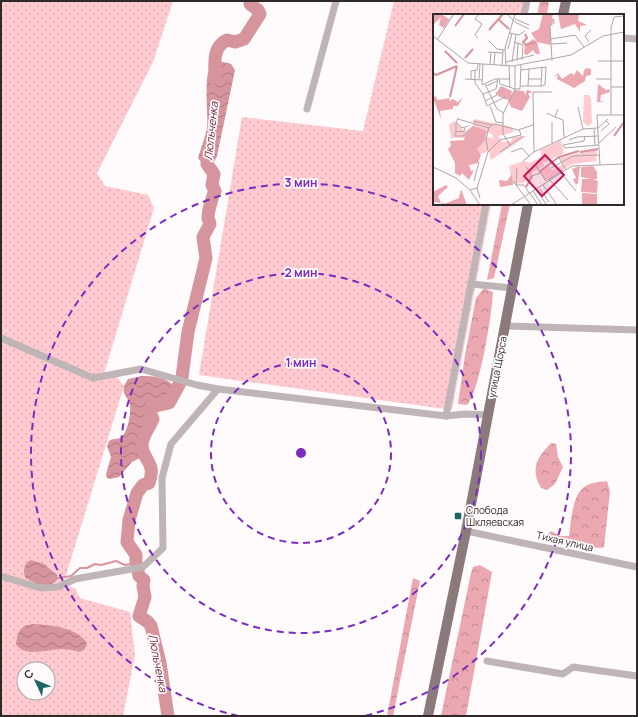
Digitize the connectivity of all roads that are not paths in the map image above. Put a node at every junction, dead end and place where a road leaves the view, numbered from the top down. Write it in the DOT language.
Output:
graph roads {
  1 [pos="336,1"];
  2 [pos="527,1"];
  3 [pos="566,1"];
  4 [pos="524,14"];
  5 [pos="563,14"];
  6 [pos="624,38"];
  7 [pos="637,39"];
  8 [pos="307,109"];
  9 [pos="486,205"];
  10 [pos="528,205"];
  11 [pos="471,284"];
  12 [pos="512,288"];
  13 [pos="505,326"];
  14 [pos="637,330"];
  15 [pos="1,338"];
  16 [pos="218,389"];
  17 [pos="488,415"];
  18 [pos="446,416"];
  19 [pos="466,531"];
  20 [pos="637,567"];
  21 [pos="1,576"];
  22 [pos="487,661"];
  23 [pos="637,676"];
  24 [pos="428,716"];
  1 -- 8 [label="street"];
  2 -- 4 [label="street"];
  3 -- 5 [label="main road"];
  6 -- 7 [label="street"];
  9 -- 11 [label="street"];
  10 -- 12 [label="main road, улица Щорса"];
  11 -- 12 [label="street"];
  11 -- 18 [label="street"];
  12 -- 13 [label="main road, улица Щорса"];
  13 -- 14 [label="street"];
  13 -- 17 [label="main road, улица Щорса"];
  15 -- 16 [label="street"];
  16 -- 18 [label="street"];
  16 -- 21 [label="street"];
  17 -- 18 [label="street"];
  17 -- 19 [label="main road, улица Щорса"];
  19 -- 20 [label="street, Тихая улица"];
  19 -- 24 [label="main road, улица Щорса"];
  22 -- 23 [label="street"];
}
